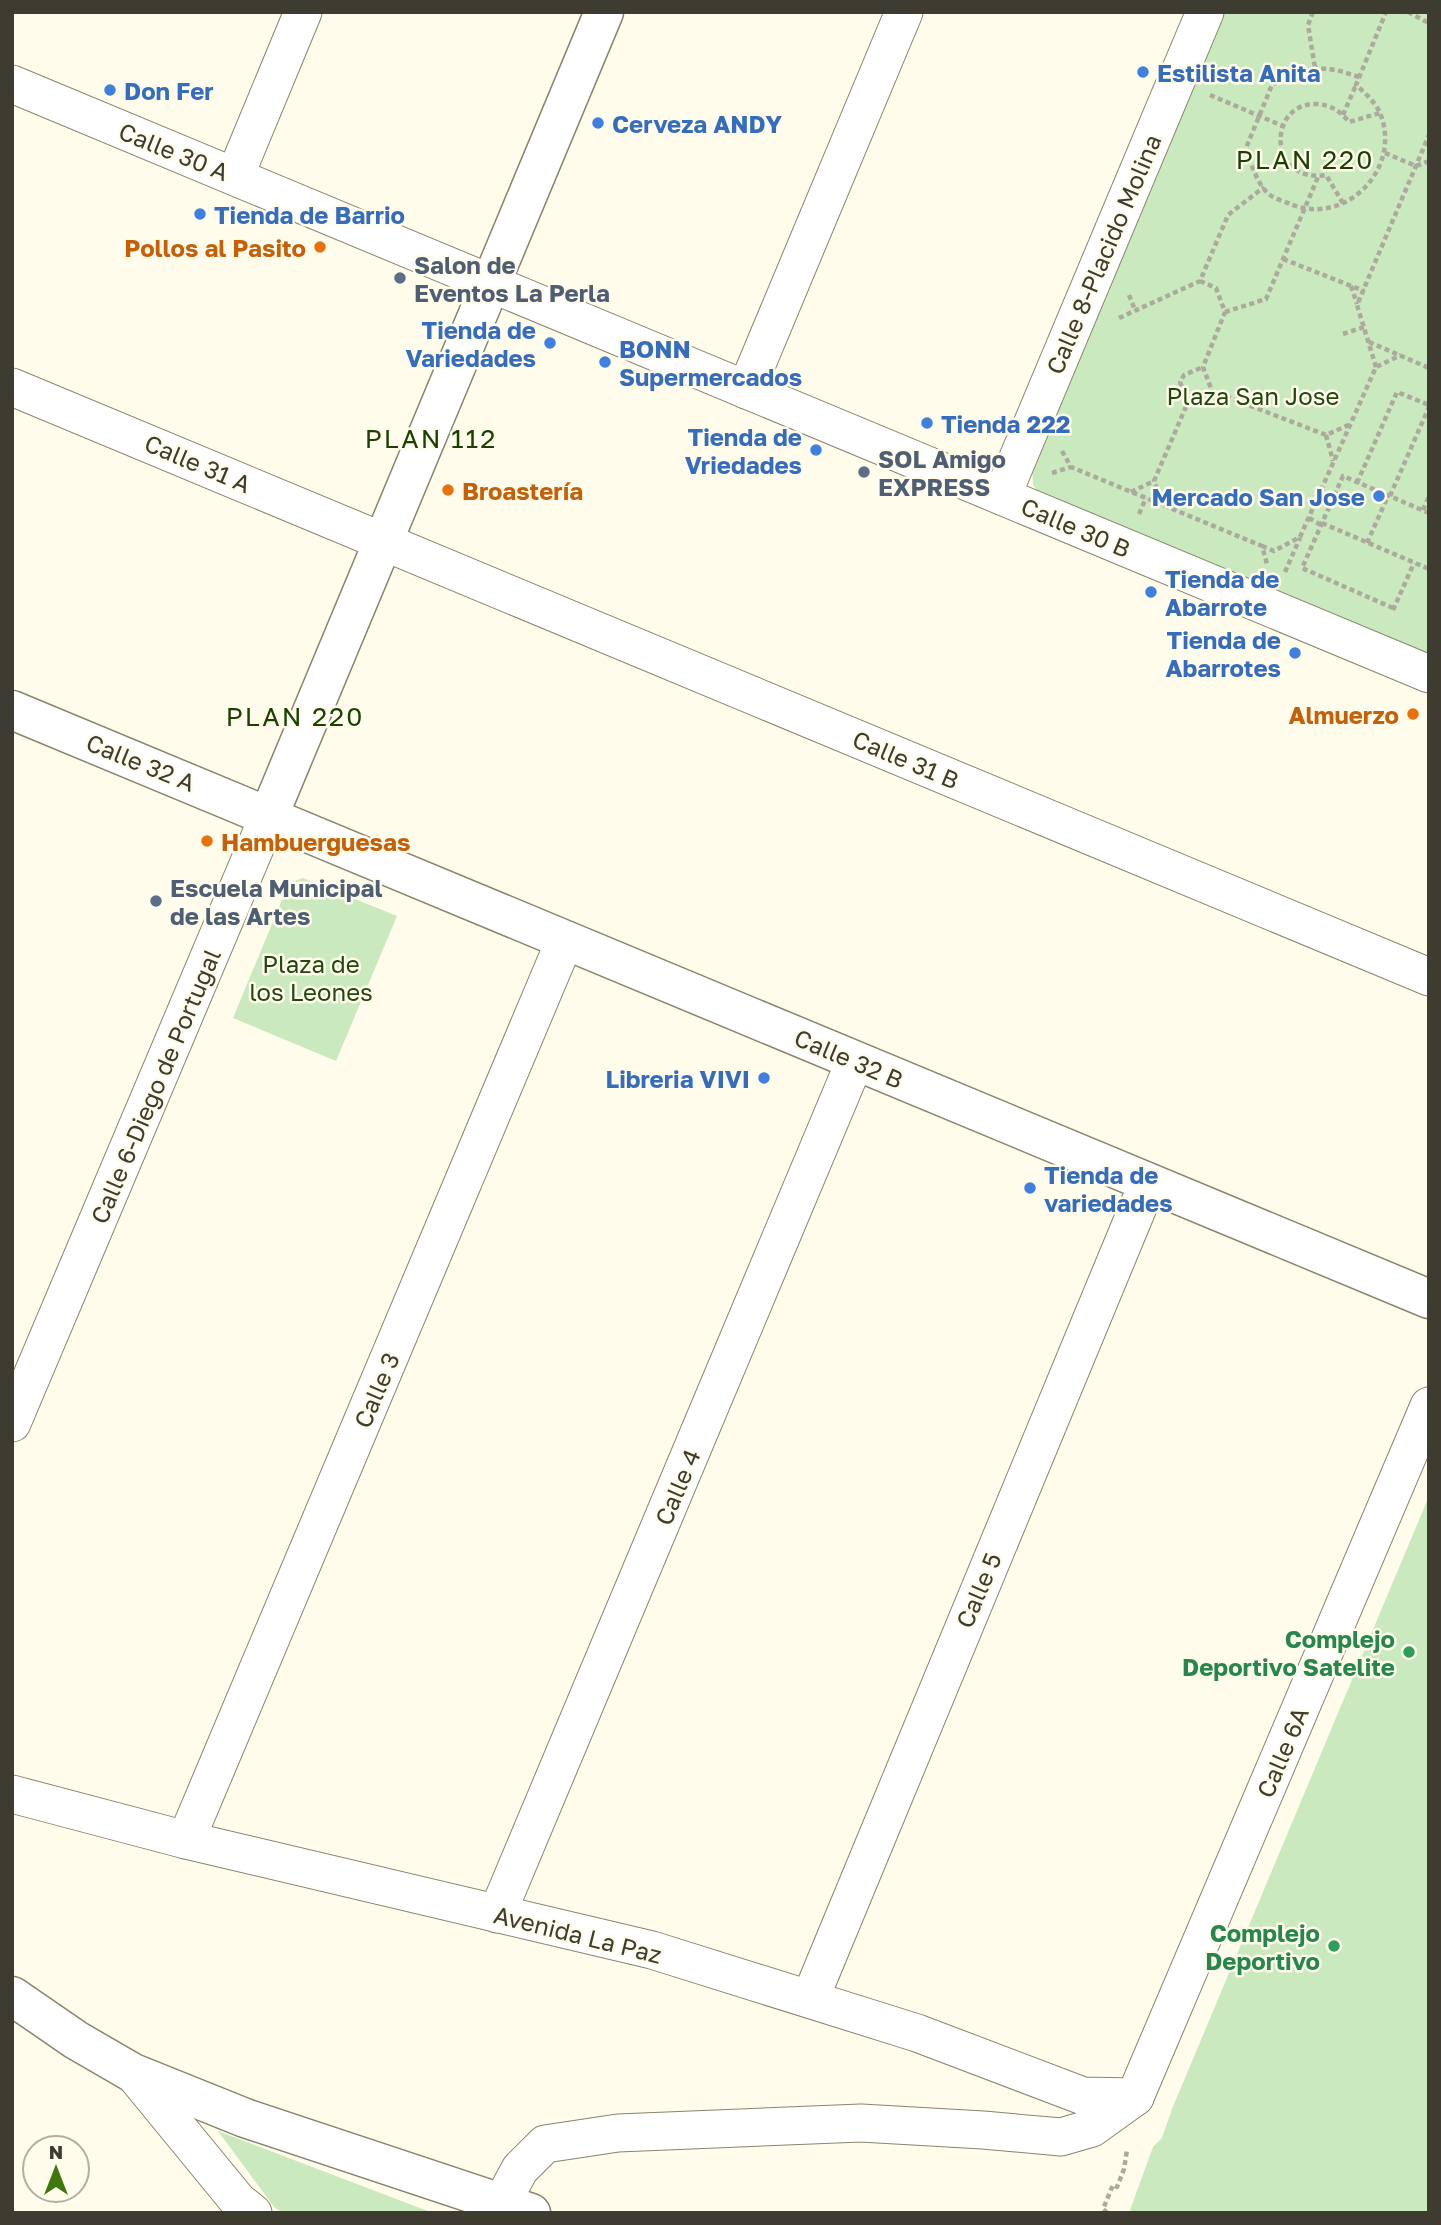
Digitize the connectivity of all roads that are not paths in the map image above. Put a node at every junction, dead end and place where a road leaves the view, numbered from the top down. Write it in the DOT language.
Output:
graph roads {
  1 [pos="303,12"];
  2 [pos="604,12"];
  3 [pos="904,12"];
  4 [pos="1205,12"];
  5 [pos="12,83"];
  6 [pos="235,176"];
  7 [pos="490,283"];
  8 [pos="12,387"];
  9 [pos="746,390"];
  10 [pos="1002,496"];
  11 [pos="383,540"];
  12 [pos="1429,674"];
  13 [pos="12,710"];
  14 [pos="269,815"];
  15 [pos="565,940"];
  16 [pos="1429,977"];
  17 [pos="855,1060"];
  18 [pos="1148,1183"];
  19 [pos="1429,1299"];
  20 [pos="1429,1406"];
  21 [pos="12,1423"];
  22 [pos="12,1794"];
  23 [pos="186,1840"];
  24 [pos="497,1914"];
  25 [pos="12,1996"];
  26 [pos="810,1999"];
  27 [pos="133,2073"];
  28 [pos="1135,2097"];
  29 [pos="509,2209"];
  30 [pos="253,2213"];
  1 -- 6 [label="street"];
  2 -- 7 [label="street, Calle 6-Diego de Portugal"];
  3 -- 9 [label="street"];
  4 -- 10 [label="street, Calle 8-Placido Molina"];
  5 -- 6 [label="street, Calle 30 A"];
  6 -- 7 [label="street, Calle 30 A"];
  7 -- 9 [label="street, Calle 30 B"];
  7 -- 11 [label="street, Calle 6-Diego de Portugal"];
  8 -- 11 [label="street, Calle 31 A"];
  9 -- 10 [label="street, Calle 30 B"];
  10 -- 12 [label="street, Calle 30 B"];
  11 -- 14 [label="street, Calle 6-Diego de Portugal"];
  11 -- 16 [label="street, Calle 31 B"];
  13 -- 14 [label="street, Calle 32 A"];
  14 -- 15 [label="street, Calle 32 B"];
  14 -- 21 [label="street, Calle 6-Diego de Portugal"];
  15 -- 17 [label="street, Calle 32 B"];
  15 -- 23 [label="street, Calle 3"];
  17 -- 18 [label="street, Calle 32 B"];
  17 -- 24 [label="street, Calle 4"];
  18 -- 19 [label="street, Calle 32 B"];
  18 -- 26 [label="street, Calle 5"];
  20 -- 28 [label="street, Calle 6A"];
  22 -- 23 [label="street, Avenida La Paz"];
  23 -- 24 [label="street, Avenida La Paz"];
  24 -- 26 [label="street, Avenida La Paz"];
  25 -- 27 [label="street"];
  26 -- 28 [label="street, Avenida La Paz"];
  27 -- 29 [label="street"];
  27 -- 30 [label="street"];
  28 -- 29 [label="street"];
}
